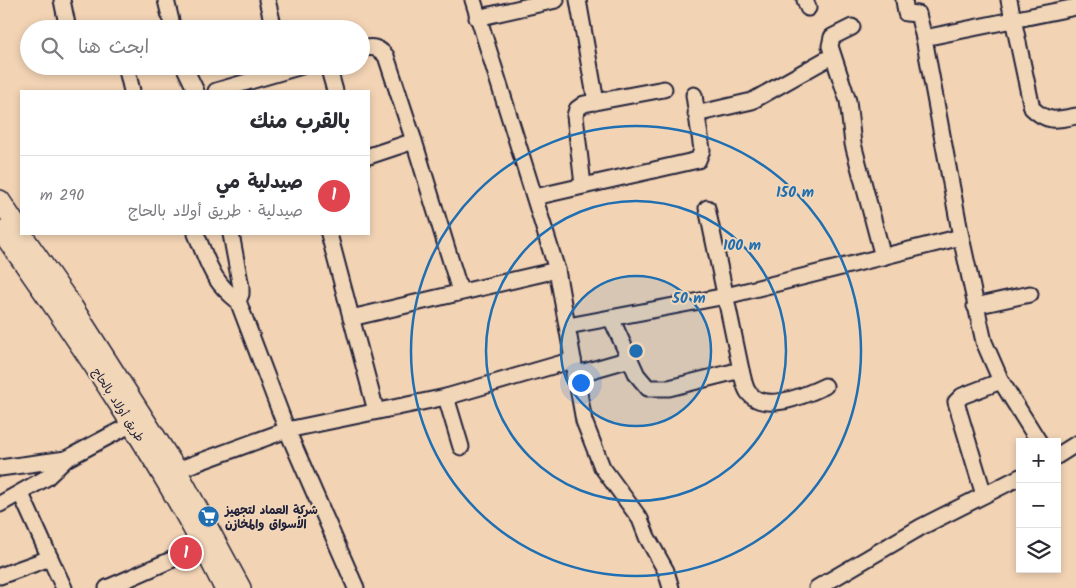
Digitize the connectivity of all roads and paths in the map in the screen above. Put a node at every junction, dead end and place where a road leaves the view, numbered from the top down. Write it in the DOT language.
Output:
graph roads {
  1 [pos="62,0"];
  2 [pos="166,0"];
  3 [pos="267,0"];
  4 [pos="473,0"];
  5 [pos="556,0"];
  6 [pos="578,0"];
  7 [pos="904,0"];
  8 [pos="1009,0"];
  9 [pos="1076,7"];
  10 [pos="477,18"];
  11 [pos="1013,19"];
  12 [pos="66,20"];
  13 [pos="171,20"];
  14 [pos="272,20"];
  15 [pos="852,27"];
  16 [pos="924,38"];
  17 [pos="370,46"];
  18 [pos="832,56"];
  19 [pos="128,75"];
  20 [pos="188,75"];
  21 [pos="265,75"];
  22 [pos="331,75"];
  23 [pos="664,89"];
  24 [pos="132,90"];
  25 [pos="196,90"];
  26 [pos="219,90"];
  27 [pos="335,90"];
  28 [pos="694,95"];
  29 [pos="596,102"];
  30 [pos="696,114"];
  31 [pos="1076,116"];
  32 [pos="414,142"];
  33 [pos="370,156"];
  34 [pos="583,185"];
  35 [pos="535,197"];
  36 [pos="0,200"];
  37 [pos="707,208"];
  38 [pos="0,230"];
  39 [pos="20,230"];
  40 [pos="23,235"];
  41 [pos="196,235"];
  42 [pos="231,235"];
  43 [pos="329,235"];
  44 [pos="961,237"];
  45 [pos="883,256"];
  46 [pos="557,270"];
  47 [pos="460,291"];
  48 [pos="1030,294"];
  49 [pos="726,296"];
  50 [pos="238,301"];
  51 [pos="975,306"];
  52 [pos="351,318"];
  53 [pos="611,318"];
  54 [pos="568,326"];
  55 [pos="630,359"];
  56 [pos="573,360"];
  57 [pos="741,370"];
  58 [pos="574,375"];
  59 [pos="1001,380"];
  60 [pos="825,386"];
  61 [pos="446,397"];
  62 [pos="376,411"];
  63 [pos="130,425"];
  64 [pos="287,430"];
  65 [pos="1037,438"];
  66 [pos="1076,444"];
  67 [pos="461,447"];
  68 [pos="1061,453"];
  69 [pos="66,459"];
  70 [pos="0,468"];
  71 [pos="177,470"];
  72 [pos="1016,479"];
  73 [pos="21,494"];
  74 [pos="984,495"];
  75 [pos="0,504"];
  76 [pos="203,546"];
  77 [pos="50,558"];
  78 [pos="0,576"];
  79 [pos="835,583"];
  80 [pos="353,587"];
  81 [pos="64,588"];
  82 [pos="107,588"];
  83 [pos="224,588"];
  84 [pos="241,588"];
  85 [pos="671,588"];
  86 [pos="817,588"];
  1 -- 12 [label="street"];
  2 -- 13 [label="street"];
  3 -- 14 [label="street"];
  4 -- 10 [label="street"];
  5 -- 10 [label="street"];
  6 -- 29 [label="street"];
  7 -- 16 [label="street"];
  8 -- 11 [label="street"];
  9 -- 11 [label="street"];
  10 -- 35 [label="street"];
  11 -- 16 [label="street"];
  11 -- 31 [label="street"];
  15 -- 18 [label="street"];
  16 -- 44 [label="street"];
  17 -- 32 [label="street"];
  18 -- 30 [label="street"];
  18 -- 45 [label="street"];
  19 -- 24 [label="street"];
  20 -- 25 [label="street"];
  21 -- 26 [label="street"];
  22 -- 27 [label="street"];
  23 -- 29 [label="street"];
  28 -- 30 [label="street"];
  29 -- 34 [label="street"];
  30 -- 34 [label="street"];
  32 -- 33 [label="street"];
  32 -- 47 [label="street"];
  34 -- 35 [label="street"];
  35 -- 46 [label="street"];
  36 -- 39 [label="main road, طريق أولاد بالحاج"];
  37 -- 49 [label="street"];
  38 -- 63 [label="main road, طريق أولاد بالحاج"];
  40 -- 71 [label="main road, طريق أولاد بالحاج"];
  41 -- 50 [label="street"];
  42 -- 50 [label="street"];
  43 -- 52 [label="street"];
  44 -- 45 [label="street"];
  44 -- 51 [label="street"];
  45 -- 49 [label="street"];
  46 -- 47 [label="street"];
  46 -- 54 [label="street"];
  47 -- 52 [label="street"];
  48 -- 51 [label="street"];
  49 -- 53 [label="street"];
  49 -- 57 [label="street"];
  50 -- 64 [label="street"];
  51 -- 59 [label="street"];
  52 -- 62 [label="street"];
  53 -- 54 [label="street"];
  53 -- 55 [label="street"];
  54 -- 56 [label="street"];
  55 -- 57 [label="street"];
  55 -- 58 [label="street"];
  56 -- 58 [label="street"];
  56 -- 61 [label="street"];
  57 -- 60 [label="street"];
  58 -- 85 [label="street"];
  59 -- 65 [label="street"];
  59 -- 74 [label="street"];
  61 -- 62 [label="street"];
  61 -- 67 [label="street"];
  62 -- 64 [label="street"];
  63 -- 69 [label="street"];
  63 -- 76 [label="main road, طريق أولاد بالحاج"];
  64 -- 71 [label="street"];
  64 -- 80 [label="street"];
  66 -- 68 [label="street"];
  69 -- 70 [label="street"];
  69 -- 73 [label="street"];
  71 -- 84 [label="main road, طريق أولاد بالحاج"];
  72 -- 74 [label="street"];
  73 -- 75 [label="street"];
  73 -- 77 [label="street"];
  74 -- 79 [label="street"];
  76 -- 82 [label="street"];
  76 -- 83 [label="main road, طريق أولاد بالحاج"];
  77 -- 78 [label="street"];
  77 -- 81 [label="street"];
  79 -- 86 [label="street"];
}
